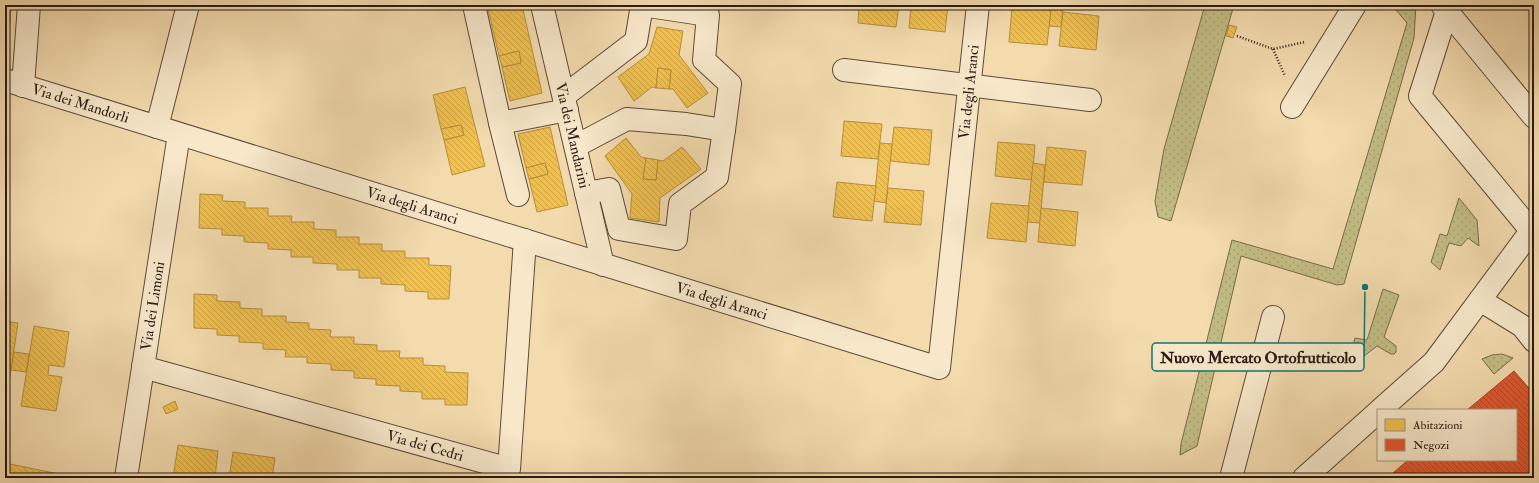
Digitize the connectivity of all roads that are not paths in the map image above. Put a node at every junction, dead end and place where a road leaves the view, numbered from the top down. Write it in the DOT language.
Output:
graph roads {
  1 [pos="30,5"];
  2 [pos="188,5"];
  3 [pos="474,5"];
  4 [pos="542,5"];
  5 [pos="642,5"];
  6 [pos="978,5"];
  7 [pos="1355,5"];
  8 [pos="1444,8"];
  9 [pos="844,70"];
  10 [pos="14,83"];
  11 [pos="969,85"];
  12 [pos="1090,100"];
  13 [pos="565,103"];
  14 [pos="1292,107"];
  15 [pos="1534,117"];
  16 [pos="500,123"];
  17 [pos="157,127"];
  18 [pos="724,130"];
  19 [pos="179,134"];
  20 [pos="576,146"];
  21 [pos="586,193"];
  22 [pos="518,196"];
  23 [pos="1533,231"];
  24 [pos="525,240"];
  25 [pos="604,265"];
  26 [pos="1480,300"];
  27 [pos="1273,317"];
  28 [pos="1534,341"];
  29 [pos="143,367"];
  30 [pos="1381,409"];
  31 [pos="1377,413"];
  32 [pos="126,478"];
  33 [pos="1231,478"];
  34 [pos="1304,478"];
  1 -- 10 [label="street"];
  2 -- 17 [label="street"];
  3 -- 16 [label="street"];
  4 -- 13 [label="street, Via dei Mandarini"];
  5 -- 13 [label="street"];
  5 -- 18 [label="street"];
  6 -- 11 [label="street, Via degli Aranci"];
  7 -- 14 [label="street"];
  8 -- 15 [label="street"];
  8 -- 23 [label="street"];
  9 -- 11 [label="street"];
  10 -- 17 [label="street, Via dei Mandorli"];
  11 -- 12 [label="street"];
  11 -- 25 [label="street, Via degli Aranci"];
  13 -- 16 [label="street"];
  13 -- 20 [label="street, Via dei Mandarini"];
  16 -- 22 [label="street"];
  17 -- 19 [label="street, Via degli Aranci"];
  18 -- 20 [label="street"];
  18 -- 21 [label="street"];
  19 -- 24 [label="street, Via degli Aranci"];
  19 -- 29 [label="street, Via dei Limoni"];
  20 -- 21 [label="street, Via dei Mandarini"];
  21 -- 25 [label="street, Via dei Mandarini"];
  23 -- 26 [label="street"];
  24 -- 25 [label="street, Via degli Aranci"];
  24 -- 29 [label="street, Via dei Cedri"];
  26 -- 28 [label="street"];
  26 -- 30 [label="street"];
  27 -- 33 [label="street"];
  29 -- 32 [label="street, Via dei Limoni"];
  31 -- 34 [label="street"];
}
